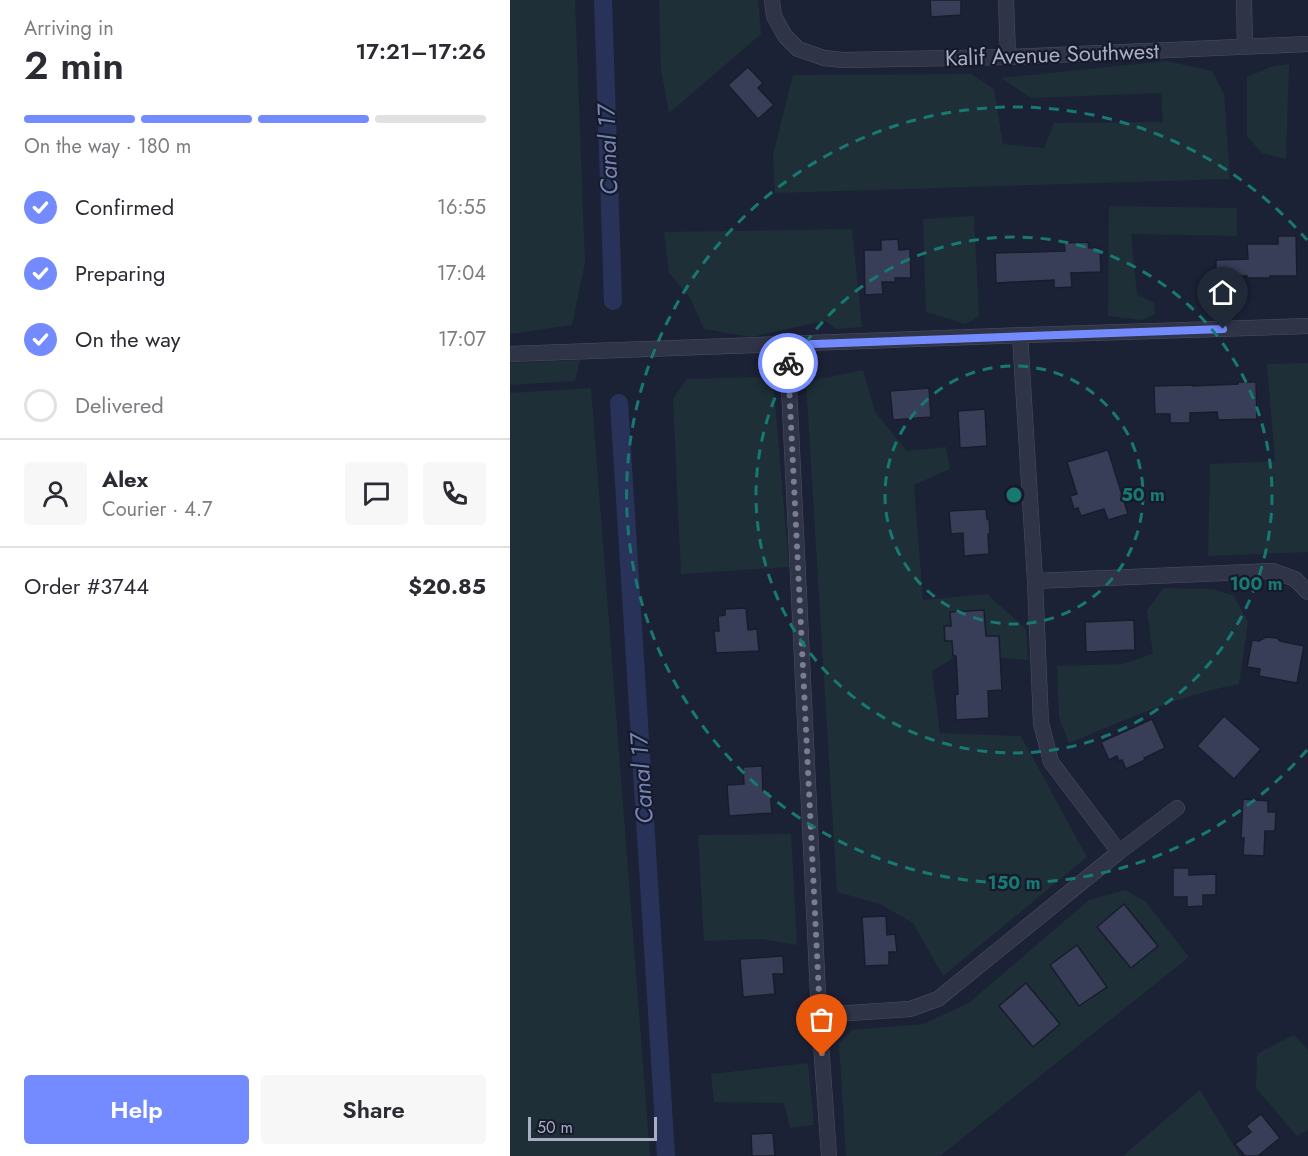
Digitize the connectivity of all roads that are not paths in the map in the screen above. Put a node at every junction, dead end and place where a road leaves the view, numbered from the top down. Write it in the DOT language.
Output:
graph roads {
  1 [pos="772,0"];
  2 [pos="1006,0"];
  3 [pos="1244,0"];
  4 [pos="1308,44"];
  5 [pos="1245,46"];
  6 [pos="1008,57"];
  7 [pos="1308,326"];
  8 [pos="1020,335"];
  9 [pos="787,345"];
  10 [pos="510,354"];
  11 [pos="1035,581"];
  12 [pos="1308,592"];
  13 [pos="1177,808"];
  14 [pos="1119,852"];
  15 [pos="819,1015"];
  16 [pos="830,1156"];
  1 -- 6 [label="street, Kalif Avenue Southwest"];
  2 -- 6 [label="street"];
  3 -- 5 [label="street"];
  4 -- 5 [label="street, Kalif Avenue Southwest"];
  5 -- 6 [label="street, Kalif Avenue Southwest"];
  7 -- 8 [label="street"];
  8 -- 9 [label="street"];
  8 -- 11 [label="street"];
  9 -- 10 [label="street"];
  9 -- 15 [label="street"];
  11 -- 12 [label="street"];
  11 -- 14 [label="street"];
  13 -- 14 [label="street"];
  14 -- 15 [label="street"];
  15 -- 16 [label="street"];
}
